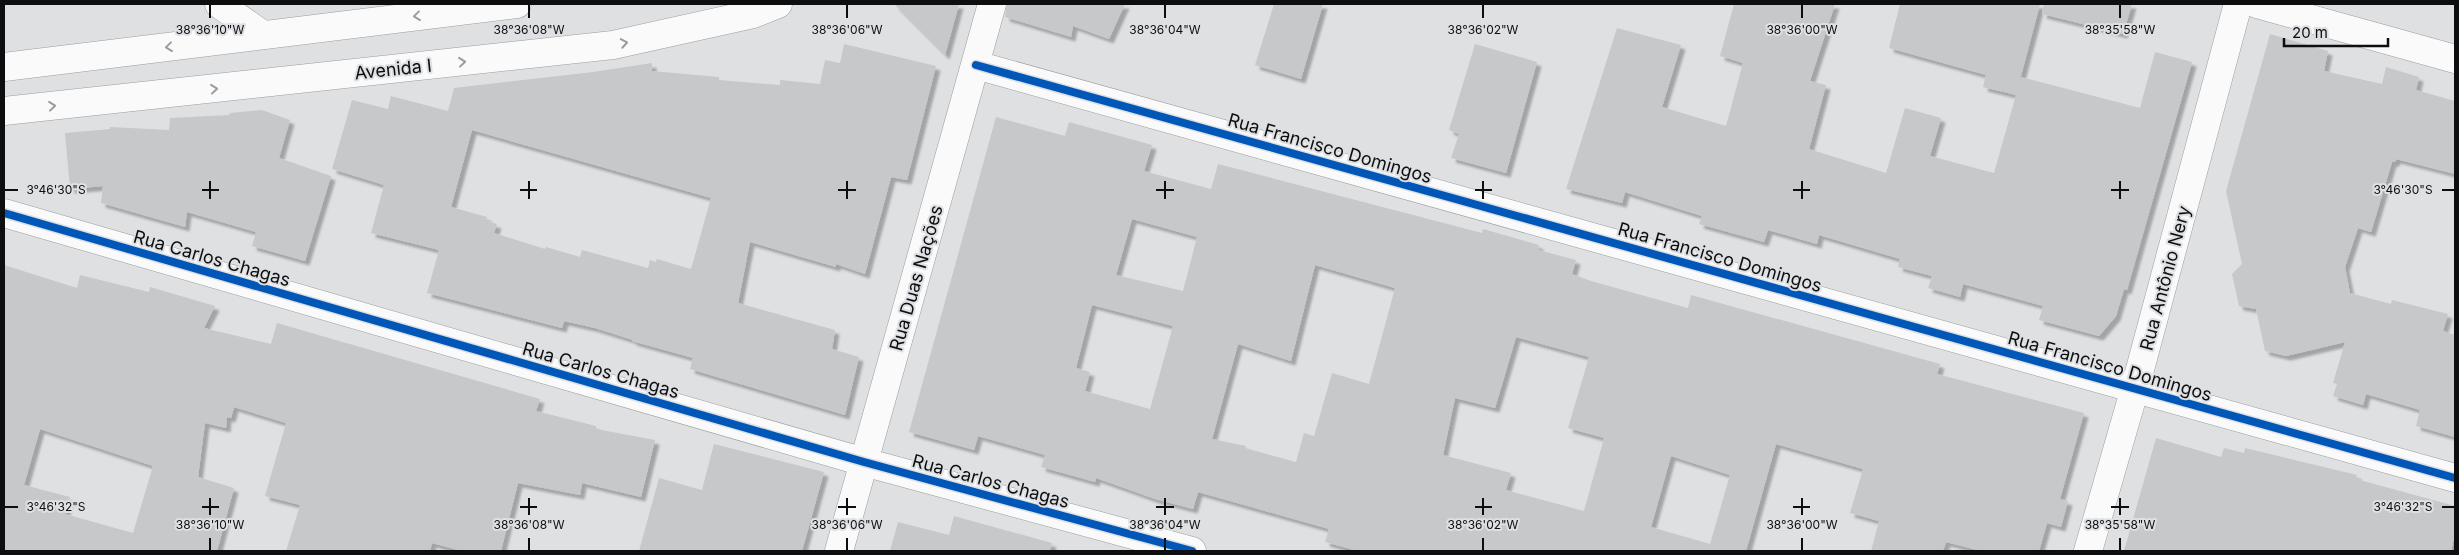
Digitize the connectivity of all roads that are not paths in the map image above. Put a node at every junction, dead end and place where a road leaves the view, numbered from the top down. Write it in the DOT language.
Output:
graph roads {
  1 [pos="219,4"];
  2 [pos="517,4"];
  3 [pos="778,4"];
  4 [pos="992,4"];
  5 [pos="2238,4"];
  6 [pos="2257,4"];
  7 [pos="263,35"];
  8 [pos="2455,59"];
  9 [pos="976,65"];
  10 [pos="4,67"];
  11 [pos="4,112"];
  12 [pos="4,213"];
  13 [pos="2135,388"];
  14 [pos="864,462"];
  15 [pos="2455,478"];
  16 [pos="838,551"];
  17 [pos="1192,551"];
  18 [pos="2088,551"];
  1 -- 7 [label="street"];
  2 -- 7 [label="street, one-way"];
  11 -- 3 [label="street, Avenida I, one-way"];
  4 -- 9 [label="street, Rua Duas Nações"];
  5 -- 13 [label="street, Rua Antônio Nery"];
  6 -- 8 [label="street"];
  7 -- 10 [label="street, one-way"];
  9 -- 13 [label="street, Rua Francisco Domingos"];
  9 -- 14 [label="street, Rua Duas Nações"];
  12 -- 14 [label="street, Rua Carlos Chagas"];
  13 -- 15 [label="street, Rua Francisco Domingos"];
  13 -- 18 [label="street, Rua Antônio Nery"];
  14 -- 16 [label="street, Rua Duas Nações"];
  14 -- 17 [label="street, Rua Carlos Chagas"];
}
